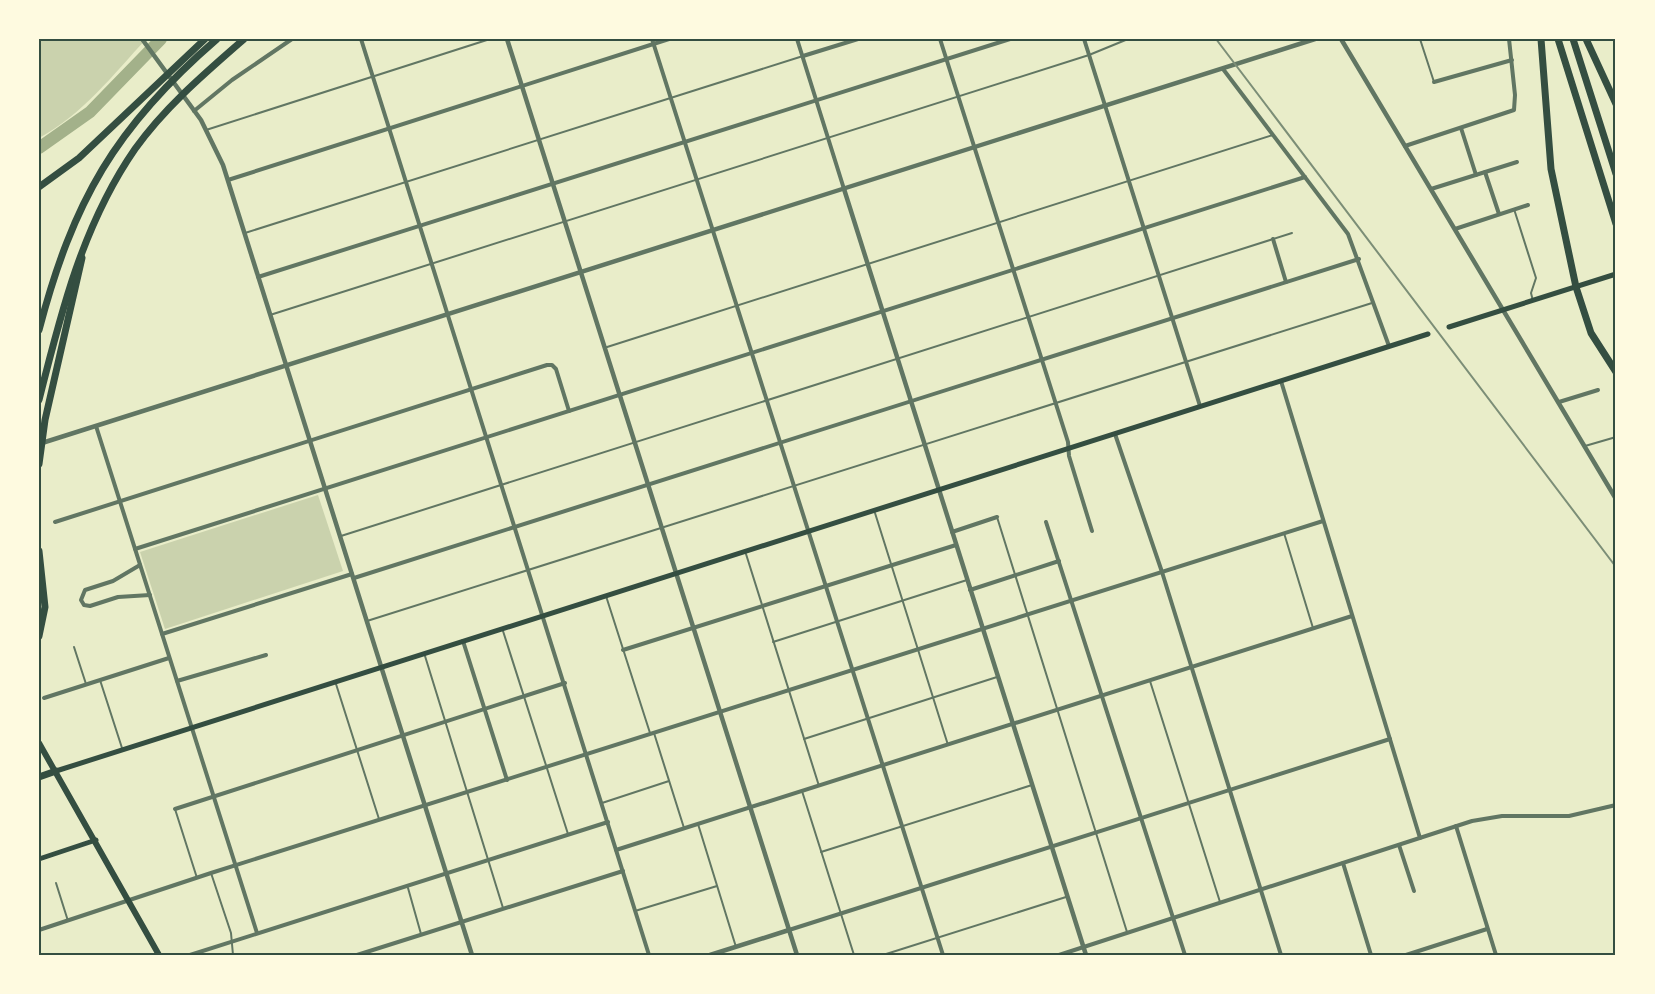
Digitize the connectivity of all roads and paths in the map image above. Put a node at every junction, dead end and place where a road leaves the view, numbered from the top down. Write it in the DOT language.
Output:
graph roads {
  1 [pos="142,39"];
  2 [pos="206,39"];
  3 [pos="217,39"];
  4 [pos="244,39"];
  5 [pos="292,39"];
  6 [pos="361,39"];
  7 [pos="490,39"];
  8 [pos="507,39"];
  9 [pos="669,39"];
  10 [pos="797,39"];
  11 [pos="858,39"];
  12 [pos="940,39"];
  13 [pos="1010,39"];
  14 [pos="1084,39"];
  15 [pos="1128,39"];
  16 [pos="1315,39"];
  17 [pos="1341,39"];
  18 [pos="1420,39"];
  19 [pos="1509,39"];
  20 [pos="1541,39"];
  21 [pos="1558,39"];
  22 [pos="1573,39"];
  23 [pos="1586,39"];
  24 [pos="653,41"];
  25 [pos="1089,55"];
  26 [pos="802,56"];
  27 [pos="191,57"];
  28 [pos="947,59"];
  29 [pos="1512,60"];
  30 [pos="1222,69"];
  31 [pos="372,75"];
  32 [pos="1434,82"];
  33 [pos="522,86"];
  34 [pos="958,96"];
  35 [pos="150,97"];
  36 [pos="672,99"];
  37 [pos="816,100"];
  38 [pos="1616,104"];
  39 [pos="1105,106"];
  40 [pos="194,111"];
  41 [pos="389,128"];
  42 [pos="1461,128"];
  43 [pos="206,130"];
  44 [pos="1273,135"];
  45 [pos="828,138"];
  46 [pos="538,140"];
  47 [pos="685,142"];
  48 [pos="1405,146"];
  49 [pos="975,148"];
  50 [pos="1517,162"];
  51 [pos="1485,172"];
  52 [pos="1616,174"];
  53 [pos="1476,175"];
  54 [pos="1305,177"];
  55 [pos="228,180"];
  56 [pos="696,180"];
  57 [pos="1129,181"];
  58 [pos="406,182"];
  59 [pos="552,183"];
  60 [pos="39,187"];
  61 [pos="844,189"];
  62 [pos="1431,189"];
  63 [pos="1528,205"];
  64 [pos="1515,209"];
  65 [pos="1499,214"];
  66 [pos="564,221"];
  67 [pos="998,223"];
  68 [pos="1616,224"];
  69 [pos="420,226"];
  70 [pos="1144,229"];
  71 [pos="1455,229"];
  72 [pos="712,231"];
  73 [pos="245,233"];
  74 [pos="1292,233"];
  75 [pos="1273,239"];
  76 [pos="84,244"];
  77 [pos="1359,260"];
  78 [pos="432,264"];
  79 [pos="868,264"];
  80 [pos="1014,270"];
  81 [pos="581,273"];
  82 [pos="1613,275"];
  83 [pos="1159,276"];
  84 [pos="258,277"];
  85 [pos="1286,282"];
  86 [pos="1576,287"];
  87 [pos="1533,301"];
  88 [pos="1373,303"];
  89 [pos="736,306"];
  90 [pos="1505,310"];
  91 [pos="883,312"];
  92 [pos="270,315"];
  93 [pos="448,315"];
  94 [pos="1028,317"];
  95 [pos="1173,319"];
  96 [pos="1449,327"];
  97 [pos="39,330"];
  98 [pos="1428,334"];
  99 [pos="1389,346"];
  100 [pos="604,348"];
  101 [pos="751,354"];
  102 [pos="898,358"];
  103 [pos="1042,360"];
  104 [pos="1186,362"];
  105 [pos="286,366"];
  106 [pos="1616,372"];
  107 [pos="1281,381"];
  108 [pos="472,390"];
  109 [pos="1598,390"];
  110 [pos="619,395"];
  111 [pos="39,400"];
  112 [pos="766,400"];
  113 [pos="911,401"];
  114 [pos="1559,402"];
  115 [pos="1056,403"];
  116 [pos="1200,406"];
  117 [pos="569,411"];
  118 [pos="96,426"];
  119 [pos="1114,434"];
  120 [pos="487,437"];
  121 [pos="1616,437"];
  122 [pos="310,440"];
  123 [pos="634,442"];
  124 [pos="39,444"];
  125 [pos="780,444"];
  126 [pos="925,444"];
  127 [pos="1585,446"];
  128 [pos="1068,448"];
  129 [pos="39,464"];
  130 [pos="502,484"];
  131 [pos="648,485"];
  132 [pos="793,486"];
  133 [pos="326,488"];
  134 [pos="939,489"];
  135 [pos="1614,490"];
  136 [pos="1616,499"];
  137 [pos="120,502"];
  138 [pos="874,510"];
  139 [pos="998,517"];
  140 [pos="1323,521"];
  141 [pos="55,522"];
  142 [pos="1046,522"];
  143 [pos="516,527"];
  144 [pos="662,528"];
  145 [pos="808,531"];
  146 [pos="1092,531"];
  147 [pos="952,532"];
  148 [pos="1284,533"];
  149 [pos="340,536"];
  150 [pos="956,545"];
  151 [pos="135,549"];
  152 [pos="39,551"];
  153 [pos="745,551"];
  154 [pos="1059,561"];
  155 [pos="140,565"];
  156 [pos="891,566"];
  157 [pos="529,569"];
  158 [pos="1162,572"];
  159 [pos="676,573"];
  160 [pos="1016,575"];
  161 [pos="353,576"];
  162 [pos="967,580"];
  163 [pos="825,586"];
  164 [pos="970,590"];
  165 [pos="150,596"];
  166 [pos="606,596"];
  167 [pos="903,600"];
  168 [pos="1072,600"];
  169 [pos="762,606"];
  170 [pos="1028,614"];
  171 [pos="544,615"];
  172 [pos="1353,616"];
  173 [pos="368,621"];
  174 [pos="836,621"];
  175 [pos="502,628"];
  176 [pos="694,628"];
  177 [pos="982,629"];
  178 [pos="1313,629"];
  179 [pos="162,634"];
  180 [pos="39,636"];
  181 [pos="463,640"];
  182 [pos="773,642"];
  183 [pos="74,647"];
  184 [pos="918,649"];
  185 [pos="623,650"];
  186 [pos="424,653"];
  187 [pos="266,655"];
  188 [pos="169,658"];
  189 [pos="382,666"];
  190 [pos="1192,668"];
  191 [pos="852,670"];
  192 [pos="997,677"];
  193 [pos="100,680"];
  194 [pos="177,681"];
  195 [pos="335,681"];
  196 [pos="1150,681"];
  197 [pos="565,683"];
  198 [pos="87,684"];
  199 [pos="789,690"];
  200 [pos="1103,696"];
  201 [pos="524,697"];
  202 [pos="44,698"];
  203 [pos="933,698"];
  204 [pos="485,709"];
  205 [pos="1057,710"];
  206 [pos="720,712"];
  207 [pos="867,719"];
  208 [pos="445,722"];
  209 [pos="1012,724"];
  210 [pos="191,726"];
  211 [pos="652,734"];
  212 [pos="404,735"];
  213 [pos="804,738"];
  214 [pos="1390,739"];
  215 [pos="39,743"];
  216 [pos="948,745"];
  217 [pos="122,748"];
  218 [pos="358,750"];
  219 [pos="587,754"];
  220 [pos="882,766"];
  221 [pos="546,768"];
  222 [pos="56,771"];
  223 [pos="39,777"];
  224 [pos="507,780"];
  225 [pos="669,781"];
  226 [pos="1032,785"];
  227 [pos="819,786"];
  228 [pos="1230,789"];
  229 [pos="802,791"];
  230 [pos="467,792"];
  231 [pos="214,796"];
  232 [pos="1188,802"];
  233 [pos="602,803"];
  234 [pos="425,805"];
  235 [pos="1616,805"];
  236 [pos="750,807"];
  237 [pos="175,809"];
  238 [pos="1142,817"];
  239 [pos="380,820"];
  240 [pos="608,822"];
  241 [pos="698,824"];
  242 [pos="1456,826"];
  243 [pos="901,827"];
  244 [pos="684,828"];
  245 [pos="1096,832"];
  246 [pos="568,834"];
  247 [pos="1420,838"];
  248 [pos="96,840"];
  249 [pos="1399,845"];
  250 [pos="1051,846"];
  251 [pos="616,850"];
  252 [pos="821,852"];
  253 [pos="39,859"];
  254 [pos="488,859"];
  255 [pos="1343,863"];
  256 [pos="236,865"];
  257 [pos="623,871"];
  258 [pos="446,872"];
  259 [pos="211,873"];
  260 [pos="197,878"];
  261 [pos="56,884"];
  262 [pos="407,885"];
  263 [pos="717,886"];
  264 [pos="921,888"];
  265 [pos="1261,890"];
  266 [pos="1414,891"];
  267 [pos="1067,897"];
  268 [pos="129,900"];
  269 [pos="1220,903"];
  270 [pos="503,909"];
  271 [pos="635,911"];
  272 [pos="841,914"];
  273 [pos="1173,918"];
  274 [pos="68,921"];
  275 [pos="461,922"];
  276 [pos="1487,929"];
  277 [pos="39,930"];
  278 [pos="789,930"];
  279 [pos="257,933"];
  280 [pos="1128,933"];
  281 [pos="422,935"];
  282 [pos="937,938"];
  283 [pos="232,940"];
  284 [pos="736,947"];
  285 [pos="1083,947"];
  286 [pos="159,955"];
  287 [pos="190,955"];
  288 [pos="233,955"];
  289 [pos="357,955"];
  290 [pos="472,955"];
  291 [pos="649,955"];
  292 [pos="710,955"];
  293 [pos="797,955"];
  294 [pos="854,955"];
  295 [pos="883,955"];
  296 [pos="942,955"];
  297 [pos="1059,955"];
  298 [pos="1086,955"];
  299 [pos="1185,955"];
  300 [pos="1281,955"];
  301 [pos="1371,955"];
  302 [pos="1406,955"];
  303 [pos="1496,955"];
  1 -- 40 [label="street"];
  2 -- 27 [label="highway"];
  3 -- 27 [label="highway"];
  4 -- 76 [label="highway"];
  5 -- 40 [label="street"];
  6 -- 31 [label="street"];
  7 -- 31 [label="lane"];
  8 -- 33 [label="street"];
  9 -- 24 [label="street"];
  10 -- 26 [label="street"];
  11 -- 26 [label="street"];
  12 -- 28 [label="street"];
  13 -- 28 [label="street"];
  14 -- 25 [label="street"];
  15 -- 25 [label="lane"];
  16 -- 30 [label="street"];
  17 -- 48 [label="street"];
  18 -- 32 [label="lane"];
  19 -- 29 [label="street"];
  20 -- 86 [label="highway"];
  21 -- 68 [label="highway"];
  22 -- 52 [label="highway"];
  23 -- 38 [label="highway"];
  24 -- 33 [label="street"];
  24 -- 36 [label="street"];
  25 -- 34 [label="lane"];
  25 -- 39 [label="street"];
  26 -- 36 [label="lane"];
  26 -- 37 [label="street"];
  27 -- 35 [label="highway"];
  28 -- 34 [label="street"];
  28 -- 37 [label="street"];
  29 -- 32 [label="street"];
  29 -- 42 [label="street"];
  30 -- 39 [label="street"];
  30 -- 44 [label="street"];
  31 -- 41 [label="street"];
  31 -- 43 [label="lane"];
  33 -- 41 [label="street"];
  33 -- 46 [label="street"];
  34 -- 45 [label="lane"];
  34 -- 49 [label="street"];
  35 -- 60 [label="highway"];
  35 -- 97 [label="highway"];
  36 -- 46 [label="lane"];
  36 -- 47 [label="street"];
  37 -- 45 [label="street"];
  37 -- 47 [label="street"];
  39 -- 49 [label="street"];
  39 -- 57 [label="street"];
  40 -- 43 [label="street"];
  41 -- 55 [label="street"];
  41 -- 58 [label="street"];
  42 -- 48 [label="street"];
  42 -- 53 [label="street"];
  43 -- 55 [label="street"];
  44 -- 54 [label="street"];
  44 -- 57 [label="lane"];
  45 -- 56 [label="lane"];
  45 -- 61 [label="street"];
  46 -- 58 [label="lane"];
  46 -- 59 [label="street"];
  47 -- 56 [label="street"];
  47 -- 59 [label="street"];
  48 -- 62 [label="street"];
  49 -- 61 [label="street"];
  49 -- 67 [label="street"];
  50 -- 51 [label="street"];
  51 -- 53 [label="street"];
  51 -- 65 [label="street"];
  53 -- 62 [label="street"];
  54 -- 70 [label="street"];
  54 -- 77 [label="street"];
  55 -- 73 [label="street"];
  56 -- 66 [label="lane"];
  56 -- 72 [label="street"];
  57 -- 67 [label="lane"];
  57 -- 70 [label="street"];
  58 -- 69 [label="street"];
  58 -- 73 [label="lane"];
  59 -- 66 [label="street"];
  59 -- 69 [label="street"];
  61 -- 72 [label="street"];
  61 -- 79 [label="street"];
  62 -- 71 [label="street"];
  63 -- 64 [label="street"];
  64 -- 65 [label="street"];
  64 -- 87 [label="lane"];
  65 -- 71 [label="street"];
  66 -- 78 [label="lane"];
  66 -- 81 [label="street"];
  67 -- 79 [label="lane"];
  67 -- 80 [label="street"];
  69 -- 78 [label="street"];
  69 -- 84 [label="street"];
  70 -- 80 [label="street"];
  70 -- 83 [label="street"];
  71 -- 90 [label="street"];
  72 -- 81 [label="street"];
  72 -- 89 [label="street"];
  73 -- 84 [label="street"];
  74 -- 75 [label="lane"];
  75 -- 83 [label="lane"];
  75 -- 85 [label="street"];
  76 -- 111 [label="highway"];
  76 -- 129 [label="highway"];
  77 -- 85 [label="street"];
  77 -- 88 [label="street"];
  78 -- 92 [label="lane"];
  78 -- 93 [label="street"];
  79 -- 89 [label="lane"];
  79 -- 91 [label="street"];
  80 -- 91 [label="street"];
  80 -- 94 [label="street"];
  81 -- 93 [label="street"];
  81 -- 100 [label="street"];
  82 -- 86 [label="main road"];
  83 -- 94 [label="lane"];
  83 -- 95 [label="street"];
  84 -- 92 [label="street"];
  85 -- 95 [label="street"];
  86 -- 87 [label="main road"];
  86 -- 106 [label="highway"];
  87 -- 90 [label="main road"];
  88 -- 99 [label="street"];
  88 -- 104 [label="lane"];
  89 -- 100 [label="lane"];
  89 -- 101 [label="street"];
  90 -- 96 [label="main road"];
  90 -- 114 [label="street"];
  91 -- 101 [label="street"];
  91 -- 102 [label="street"];
  92 -- 105 [label="street"];
  93 -- 105 [label="street"];
  93 -- 108 [label="street"];
  94 -- 102 [label="lane"];
  94 -- 103 [label="street"];
  95 -- 103 [label="street"];
  95 -- 104 [label="street"];
  98 -- 99 [label="main road"];
  99 -- 107 [label="main road"];
  100 -- 110 [label="street"];
  101 -- 110 [label="street"];
  101 -- 112 [label="street"];
  102 -- 112 [label="lane"];
  102 -- 113 [label="street"];
  103 -- 113 [label="street"];
  103 -- 115 [label="street"];
  104 -- 115 [label="lane"];
  104 -- 116 [label="street"];
  105 -- 118 [label="street"];
  105 -- 122 [label="street"];
  107 -- 116 [label="main road"];
  107 -- 140 [label="street"];
  108 -- 117 [label="street"];
  108 -- 120 [label="street"];
  108 -- 122 [label="street"];
  109 -- 114 [label="street"];
  110 -- 117 [label="street"];
  110 -- 123 [label="street"];
  112 -- 123 [label="lane"];
  112 -- 125 [label="street"];
  113 -- 125 [label="street"];
  113 -- 126 [label="street"];
  114 -- 127 [label="street"];
  115 -- 126 [label="lane"];
  115 -- 128 [label="street"];
  116 -- 119 [label="main road"];
  117 -- 120 [label="street"];
  118 -- 124 [label="street"];
  118 -- 137 [label="street"];
  119 -- 128 [label="main road"];
  119 -- 158 [label="street"];
  120 -- 130 [label="street"];
  120 -- 133 [label="street"];
  121 -- 127 [label="lane"];
  122 -- 133 [label="street"];
  122 -- 137 [label="street"];
  123 -- 130 [label="lane"];
  123 -- 131 [label="street"];
  125 -- 131 [label="street"];
  125 -- 132 [label="street"];
  126 -- 132 [label="lane"];
  126 -- 134 [label="street"];
  127 -- 135 [label="street"];
  128 -- 134 [label="main road"];
  128 -- 146 [label="street"];
  130 -- 143 [label="street"];
  130 -- 149 [label="lane"];
  131 -- 143 [label="street"];
  131 -- 144 [label="street"];
  132 -- 144 [label="lane"];
  132 -- 145 [label="street"];
  133 -- 149 [label="street"];
  133 -- 151 [label="street"];
  134 -- 138 [label="main road"];
  134 -- 147 [label="street"];
  135 -- 136 [label="street"];
  137 -- 141 [label="street"];
  137 -- 151 [label="street"];
  138 -- 145 [label="main road"];
  138 -- 156 [label="lane"];
  139 -- 147 [label="street"];
  139 -- 160 [label="lane"];
  140 -- 148 [label="street"];
  140 -- 172 [label="street"];
  142 -- 154 [label="street"];
  143 -- 157 [label="street"];
  143 -- 161 [label="street"];
  144 -- 157 [label="lane"];
  144 -- 159 [label="street"];
  145 -- 153 [label="main road"];
  145 -- 163 [label="street"];
  147 -- 150 [label="street"];
  148 -- 158 [label="street"];
  148 -- 178 [label="lane"];
  149 -- 161 [label="street"];
  150 -- 156 [label="street"];
  150 -- 162 [label="street"];
  151 -- 155 [label="street"];
  152 -- 180 [label="highway"];
  153 -- 159 [label="main road"];
  153 -- 169 [label="lane"];
  154 -- 160 [label="street"];
  154 -- 168 [label="street"];
  155 -- 165 [label="street"];
  155 -- 165 [label="street"];
  156 -- 163 [label="street"];
  156 -- 167 [label="lane"];
  157 -- 171 [label="street"];
  157 -- 173 [label="lane"];
  158 -- 168 [label="street"];
  158 -- 190 [label="street"];
  159 -- 166 [label="main road"];
  159 -- 176 [label="street"];
  160 -- 164 [label="street"];
  160 -- 170 [label="lane"];
  161 -- 173 [label="street"];
  161 -- 179 [label="street"];
  162 -- 164 [label="street"];
  162 -- 167 [label="lane"];
  163 -- 169 [label="street"];
  163 -- 174 [label="street"];
  164 -- 177 [label="street"];
  165 -- 179 [label="street"];
  166 -- 171 [label="main road"];
  166 -- 185 [label="lane"];
  167 -- 174 [label="lane"];
  167 -- 184 [label="lane"];
  168 -- 170 [label="street"];
  168 -- 200 [label="street"];
  169 -- 176 [label="street"];
  169 -- 182 [label="lane"];
  170 -- 177 [label="street"];
  170 -- 205 [label="lane"];
  171 -- 175 [label="main road"];
  171 -- 197 [label="street"];
  172 -- 178 [label="street"];
  172 -- 214 [label="street"];
  173 -- 189 [label="street"];
  174 -- 182 [label="lane"];
  174 -- 191 [label="street"];
  175 -- 181 [label="main road"];
  175 -- 201 [label="lane"];
  176 -- 185 [label="street"];
  176 -- 206 [label="street"];
  177 -- 184 [label="street"];
  177 -- 192 [label="street"];
  178 -- 190 [label="street"];
  179 -- 188 [label="street"];
  181 -- 186 [label="main road"];
  181 -- 204 [label="street"];
  182 -- 199 [label="lane"];
  183 -- 198 [label="lane"];
  184 -- 191 [label="street"];
  184 -- 203 [label="lane"];
  185 -- 211 [label="lane"];
  186 -- 189 [label="main road"];
  186 -- 208 [label="lane"];
  187 -- 194 [label="street"];
  188 -- 193 [label="street"];
  188 -- 194 [label="street"];
  189 -- 195 [label="main road"];
  189 -- 212 [label="street"];
  190 -- 196 [label="street"];
  190 -- 228 [label="street"];
  191 -- 199 [label="street"];
  191 -- 207 [label="street"];
  192 -- 203 [label="lane"];
  192 -- 209 [label="street"];
  193 -- 198 [label="street"];
  193 -- 217 [label="lane"];
  194 -- 210 [label="street"];
  195 -- 210 [label="main road"];
  195 -- 218 [label="lane"];
  196 -- 200 [label="street"];
  196 -- 232 [label="lane"];
  197 -- 201 [label="street"];
  197 -- 219 [label="street"];
  198 -- 202 [label="street"];
  199 -- 206 [label="street"];
  199 -- 213 [label="lane"];
  200 -- 205 [label="street"];
  200 -- 238 [label="street"];
  201 -- 204 [label="street"];
  201 -- 221 [label="lane"];
  203 -- 207 [label="lane"];
  203 -- 216 [label="lane"];
  204 -- 208 [label="street"];
  204 -- 224 [label="street"];
  205 -- 209 [label="street"];
  205 -- 245 [label="lane"];
  206 -- 211 [label="street"];
  206 -- 236 [label="street"];
  207 -- 213 [label="lane"];
  207 -- 220 [label="street"];
  208 -- 212 [label="street"];
  208 -- 230 [label="lane"];
  209 -- 216 [label="street"];
  209 -- 226 [label="street"];
  210 -- 217 [label="main road"];
  210 -- 231 [label="street"];
  211 -- 219 [label="street"];
  211 -- 225 [label="lane"];
  212 -- 218 [label="street"];
  212 -- 234 [label="street"];
  213 -- 227 [label="lane"];
  214 -- 228 [label="street"];
  214 -- 247 [label="street"];
  215 -- 222 [label="main road"];
  216 -- 220 [label="street"];
  217 -- 222 [label="main road"];
  218 -- 231 [label="street"];
  218 -- 239 [label="lane"];
  219 -- 221 [label="street"];
  219 -- 233 [label="street"];
  220 -- 227 [label="street"];
  220 -- 243 [label="street"];
  221 -- 224 [label="street"];
  221 -- 246 [label="lane"];
  222 -- 223 [label="highway"];
  222 -- 248 [label="main road"];
  224 -- 230 [label="street"];
  225 -- 233 [label="lane"];
  225 -- 244 [label="lane"];
  226 -- 243 [label="lane"];
  226 -- 250 [label="street"];
  227 -- 229 [label="street"];
  228 -- 232 [label="street"];
  228 -- 265 [label="street"];
  229 -- 236 [label="street"];
  229 -- 252 [label="lane"];
  230 -- 234 [label="street"];
  230 -- 254 [label="lane"];
  231 -- 237 [label="street"];
  231 -- 256 [label="street"];
  232 -- 238 [label="street"];
  232 -- 269 [label="lane"];
  233 -- 240 [label="street"];
  234 -- 239 [label="street"];
  234 -- 258 [label="street"];
  235 -- 242 [label="street"];
  236 -- 241 [label="street"];
  236 -- 278 [label="street"];
  237 -- 260 [label="lane"];
  238 -- 245 [label="street"];
  238 -- 273 [label="street"];
  239 -- 256 [label="street"];
  240 -- 246 [label="street"];
  240 -- 251 [label="street"];
  241 -- 244 [label="street"];
  241 -- 263 [label="lane"];
  242 -- 247 [label="street"];
  242 -- 276 [label="street"];
  243 -- 252 [label="lane"];
  243 -- 264 [label="street"];
  244 -- 251 [label="street"];
  245 -- 250 [label="street"];
  245 -- 280 [label="lane"];
  246 -- 254 [label="street"];
  247 -- 249 [label="street"];
  248 -- 253 [label="main road"];
  248 -- 268 [label="main road"];
  249 -- 255 [label="street"];
  249 -- 266 [label="street"];
  250 -- 264 [label="street"];
  250 -- 267 [label="street"];
  251 -- 257 [label="street"];
  252 -- 272 [label="lane"];
  254 -- 258 [label="street"];
  254 -- 270 [label="lane"];
  255 -- 265 [label="street"];
  255 -- 301 [label="street"];
  256 -- 259 [label="street"];
  256 -- 279 [label="street"];
  257 -- 270 [label="street"];
  257 -- 271 [label="street"];
  258 -- 262 [label="street"];
  258 -- 275 [label="street"];
  259 -- 260 [label="street"];
  259 -- 283 [label="lane"];
  260 -- 268 [label="street"];
  261 -- 274 [label="lane"];
  262 -- 279 [label="street"];
  262 -- 281 [label="lane"];
  263 -- 271 [label="lane"];
  263 -- 284 [label="lane"];
  264 -- 272 [label="street"];
  264 -- 282 [label="street"];
  265 -- 269 [label="street"];
  265 -- 300 [label="street"];
  267 -- 282 [label="lane"];
  267 -- 285 [label="street"];
  268 -- 274 [label="street"];
  268 -- 286 [label="main road"];
  269 -- 273 [label="street"];
  270 -- 275 [label="street"];
  271 -- 291 [label="street"];
  272 -- 278 [label="street"];
  272 -- 294 [label="lane"];
  273 -- 280 [label="street"];
  273 -- 299 [label="street"];
  274 -- 277 [label="street"];
  275 -- 281 [label="street"];
  275 -- 290 [label="street"];
  276 -- 302 [label="street"];
  276 -- 303 [label="street"];
  278 -- 284 [label="street"];
  278 -- 293 [label="street"];
  279 -- 283 [label="street"];
  280 -- 285 [label="street"];
  281 -- 289 [label="street"];
  282 -- 295 [label="lane"];
  282 -- 296 [label="street"];
  283 -- 287 [label="street"];
  283 -- 288 [label="lane"];
  284 -- 292 [label="street"];
  285 -- 297 [label="street"];
  285 -- 298 [label="street"];
}
